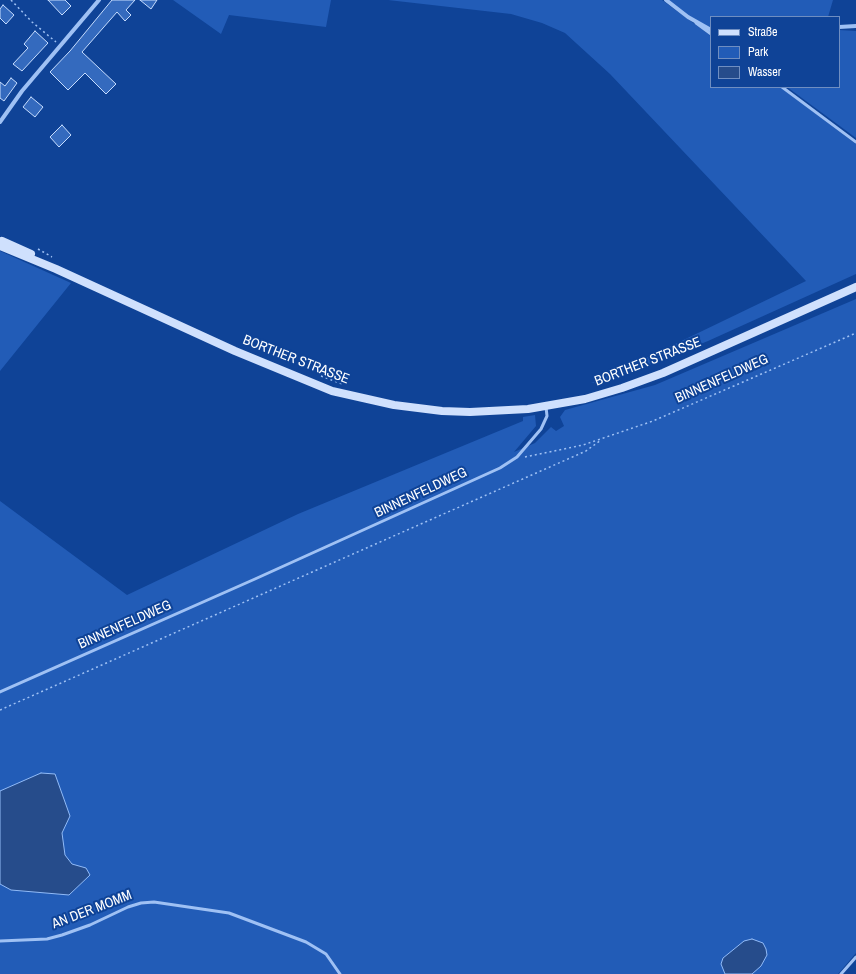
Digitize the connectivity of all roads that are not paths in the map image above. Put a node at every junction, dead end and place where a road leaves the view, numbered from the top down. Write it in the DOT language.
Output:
graph roads {
  1 [pos="99,0"];
  2 [pos="666,0"];
  3 [pos="688,18"];
  4 [pos="856,26"];
  5 [pos="840,27"];
  6 [pos="710,29"];
  7 [pos="710,33"];
  8 [pos="783,88"];
  9 [pos="0,122"];
  10 [pos="856,142"];
  11 [pos="0,240"];
  12 [pos="0,246"];
  13 [pos="56,269"];
  14 [pos="856,287"];
  15 [pos="546,407"];
  16 [pos="0,692"];
  17 [pos="0,941"];
  18 [pos="856,957"];
  19 [pos="340,974"];
  20 [pos="841,974"];
  1 -- 9 [label="street"];
  2 -- 3 [label="street"];
  3 -- 6 [label="street"];
  3 -- 7 [label="lane"];
  4 -- 5 [label="street"];
  8 -- 10 [label="lane"];
  11 -- 13 [label="street, BORTHER STRASSE"];
  12 -- 13 [label="street, BORTHER STRASSE"];
  13 -- 15 [label="street, BORTHER STRASSE"];
  14 -- 15 [label="street, BORTHER STRASSE"];
  15 -- 16 [label="lane, BINNENFELDWEG"];
  17 -- 19 [label="lane, AN DER MOMM"];
  18 -- 20 [label="lane"];
}
